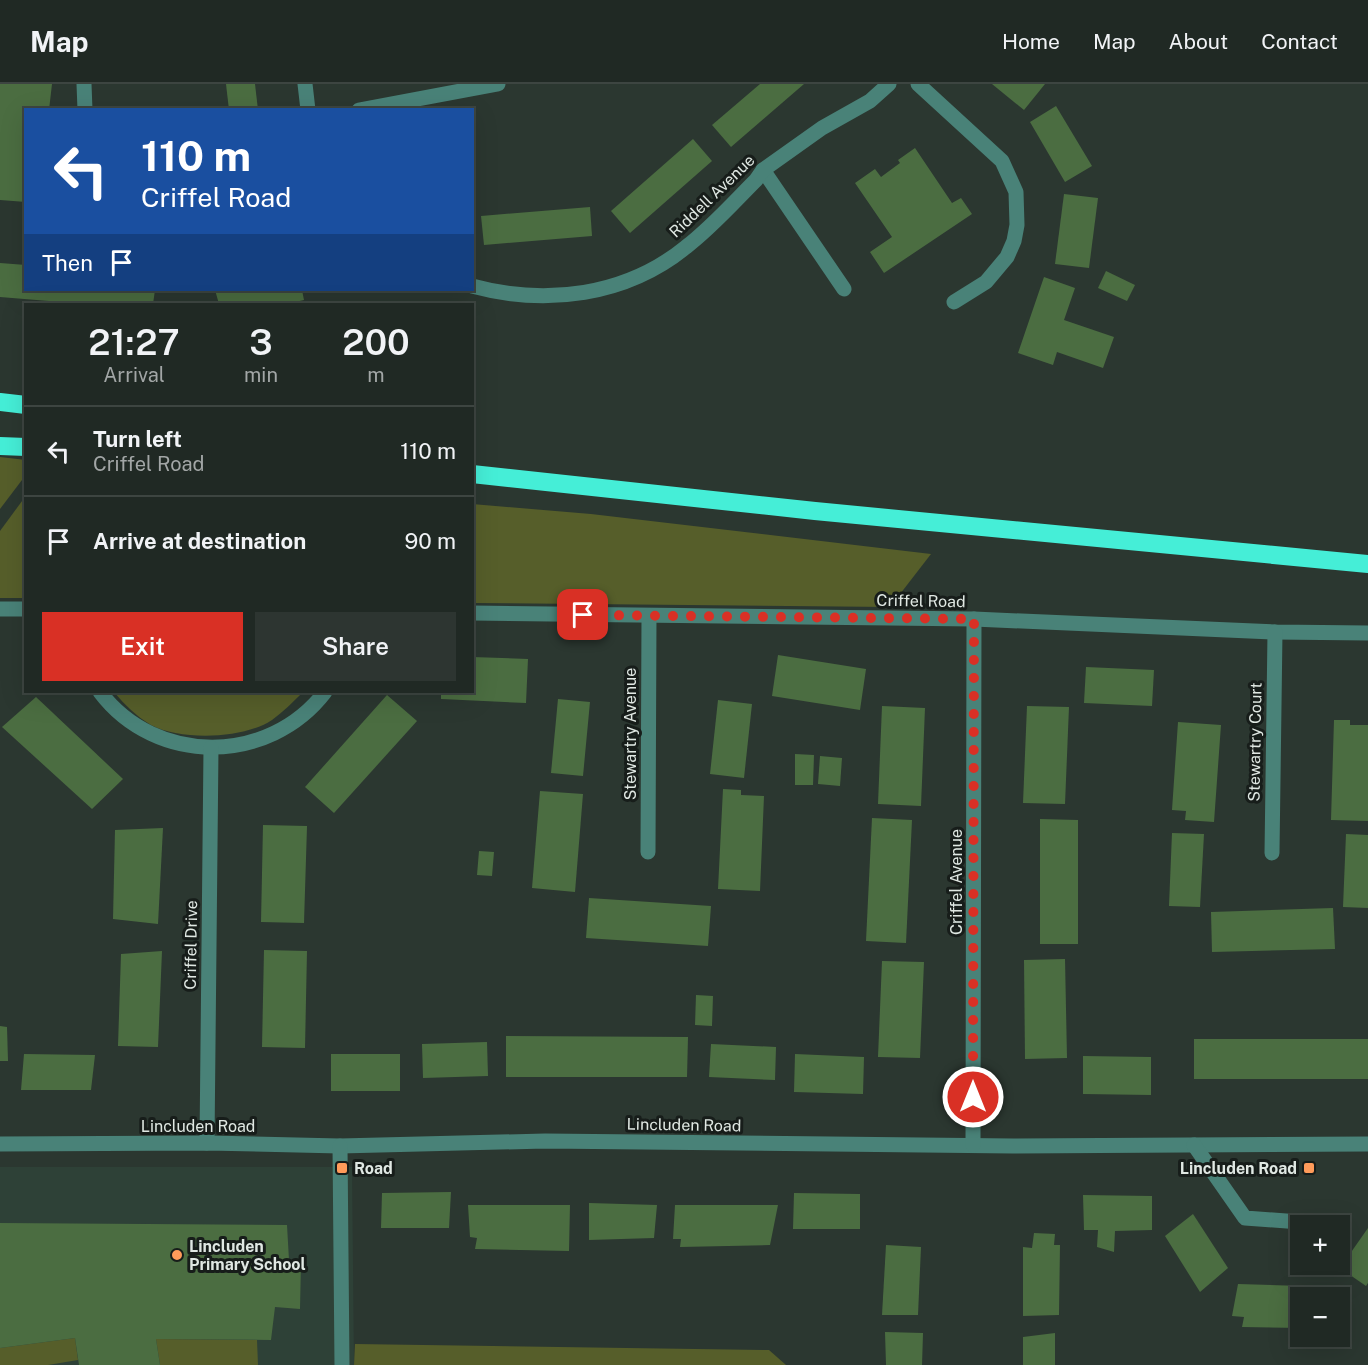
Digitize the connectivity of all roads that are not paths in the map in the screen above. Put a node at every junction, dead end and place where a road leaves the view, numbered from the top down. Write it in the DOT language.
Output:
graph roads {
  1 [pos="84,84"];
  2 [pos="305,84"];
  3 [pos="498,84"];
  4 [pos="889,84"];
  5 [pos="918,84"];
  6 [pos="85,108"];
  7 [pos="308,108"];
  8 [pos="370,108"];
  9 [pos="764,170"];
  10 [pos="474,286"];
  11 [pos="844,289"];
  12 [pos="954,302"];
  13 [pos="0,402"];
  14 [pos="24,405"];
  15 [pos="0,446"];
  16 [pos="24,447"];
  17 [pos="474,474"];
  18 [pos="1368,564"];
  19 [pos="0,609"];
  20 [pos="24,609"];
  21 [pos="474,613"];
  22 [pos="649,616"];
  23 [pos="974,619"];
  24 [pos="1275,632"];
  25 [pos="1368,633"];
  26 [pos="101,693"];
  27 [pos="324,693"];
  28 [pos="211,748"];
  29 [pos="648,852"];
  30 [pos="1272,853"];
  31 [pos="207,1143"];
  32 [pos="0,1144"];
  33 [pos="1368,1144"];
  34 [pos="973,1145"];
  35 [pos="1194,1145"];
  36 [pos="340,1146"];
  37 [pos="1290,1221"];
  38 [pos="342,1365"];
  1 -- 6 [label="street"];
  2 -- 7 [label="street"];
  3 -- 8 [label="street"];
  4 -- 9 [label="street, Riddell Avenue"];
  5 -- 12 [label="street"];
  9 -- 10 [label="street, Riddell Avenue"];
  9 -- 11 [label="street"];
  13 -- 14 [label="highway"];
  15 -- 16 [label="highway"];
  17 -- 18 [label="highway"];
  19 -- 20 [label="street"];
  21 -- 22 [label="street, Criffel Road"];
  22 -- 23 [label="street, Criffel Road"];
  22 -- 29 [label="street, Stewartry Avenue"];
  23 -- 24 [label="street, Criffel Road"];
  23 -- 34 [label="street, Criffel Avenue"];
  24 -- 25 [label="street, Criffel Road"];
  24 -- 30 [label="street, Stewartry Court"];
  26 -- 28 [label="street"];
  27 -- 28 [label="street"];
  28 -- 31 [label="street, Criffel Drive"];
  31 -- 32 [label="street, Lincluden Road"];
  31 -- 36 [label="street, Lincluden Road"];
  33 -- 35 [label="street, Lincluden Road"];
  34 -- 35 [label="street, Lincluden Road"];
  34 -- 36 [label="street, Lincluden Road"];
  35 -- 37 [label="street"];
  36 -- 38 [label="street"];
}
